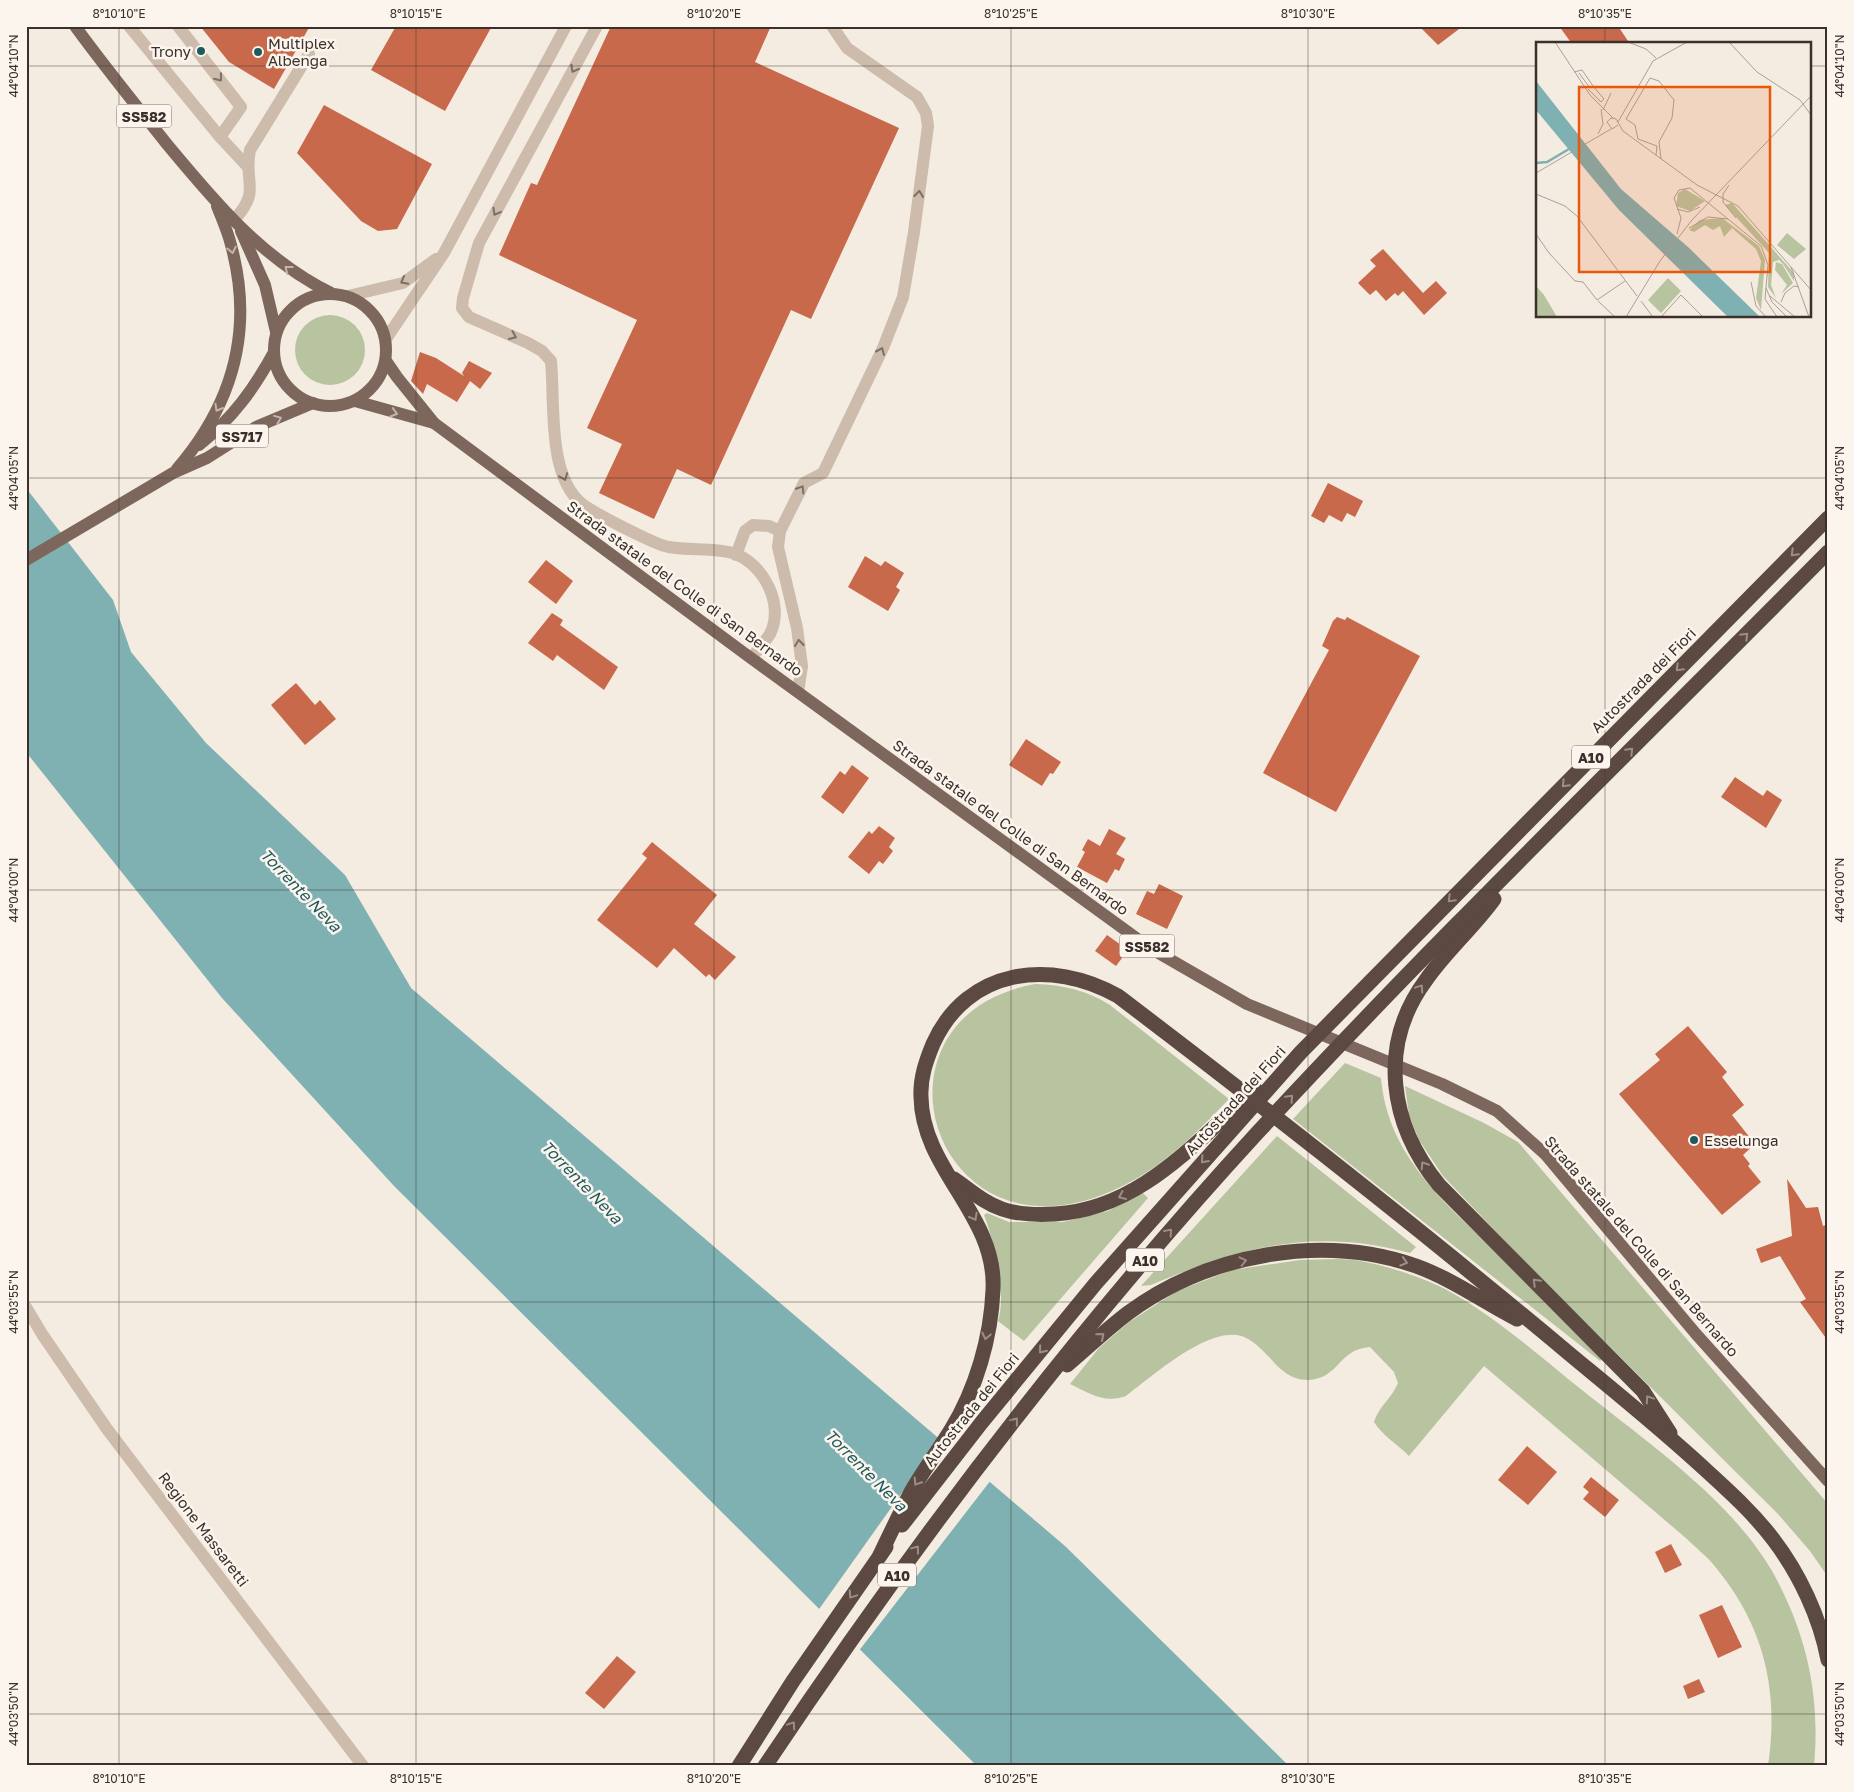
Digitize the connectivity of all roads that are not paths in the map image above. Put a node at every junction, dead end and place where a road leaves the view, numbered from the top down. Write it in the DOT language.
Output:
graph roads {
  1 [pos="129,26"];
  2 [pos="178,26"];
  3 [pos="566,26"];
  4 [pos="597,26"];
  5 [pos="832,26"];
  6 [pos="76,27"];
  7 [pos="309,54"];
  8 [pos="220,138"];
  9 [pos="247,166"];
  10 [pos="216,204"];
  11 [pos="236,223"];
  12 [pos="444,253"];
  13 [pos="331,293"];
  14 [pos="348,296"];
  15 [pos="276,332"];
  16 [pos="386,339"];
  17 [pos="274,352"];
  18 [pos="386,360"];
  19 [pos="355,401"];
  20 [pos="313,403"];
  21 [pos="434,422"];
  22 [pos="192,452"];
  23 [pos="173,473"];
  24 [pos="1828,518"];
  25 [pos="780,531"];
  26 [pos="1828,552"];
  27 [pos="736,555"];
  28 [pos="26,560"];
  29 [pos="752,658"];
  30 [pos="798,692"];
  31 [pos="1522,860"];
  32 [pos="1233,1118"];
  33 [pos="948,1176"];
  34 [pos="26,1307"];
  35 [pos="1543,1332"];
  36 [pos="1038,1391"];
  37 [pos="1674,1441"];
  38 [pos="1828,1481"];
  39 [pos="880,1555"];
  40 [pos="1828,1660"];
  41 [pos="363,1766"];
  42 [pos="738,1766"];
  43 [pos="765,1766"];
  1 -- 8 [label="street"];
  2 -- 8 [label="street, one-way"];
  3 -- 12 [label="street"];
  4 -- 27 [label="street, one-way"];
  25 -- 5 [label="street, one-way"];
  6 -- 10 [label="main road, SS582"];
  7 -- 9 [label="street"];
  8 -- 9 [label="street"];
  9 -- 11 [label="street"];
  10 -- 11 [label="main road"];
  10 -- 22 [label="main road, one-way"];
  13 -- 11 [label="main road, one-way"];
  11 -- 15 [label="main road"];
  12 -- 14 [label="street, one-way"];
  12 -- 16 [label="street"];
  13 -- 14 [label="main road"];
  13 -- 15 [label="main road"];
  14 -- 16 [label="main road"];
  15 -- 17 [label="main road"];
  16 -- 18 [label="main road"];
  17 -- 20 [label="main road"];
  17 -- 22 [label="main road, SS717"];
  18 -- 19 [label="main road"];
  18 -- 21 [label="main road, Strada statale del Colle di San Bernardo / SS582"];
  19 -- 20 [label="main road"];
  19 -- 21 [label="main road, Strada statale del Colle di San Bernardo / SS582, one-way"];
  23 -- 20 [label="main road, SS717, one-way"];
  21 -- 29 [label="main road, Strada statale del Colle di San Bernardo / SS582"];
  22 -- 23 [label="main road, SS717"];
  23 -- 28 [label="main road, SS717"];
  24 -- 32 [label="highway, Autostrada dei Fiori / A10, one-way"];
  25 -- 27 [label="street"];
  30 -- 25 [label="street, one-way"];
  31 -- 26 [label="highway, A10, one-way"];
  27 -- 29 [label="street"];
  29 -- 30 [label="main road, Strada statale del Colle di San Bernardo / SS582"];
  30 -- 38 [label="main road, Strada statale del Colle di San Bernardo / SS582"];
  36 -- 31 [label="highway, A10, one-way"];
  37 -- 31 [label="highway, one-way"];
  32 -- 33 [label="highway, one-way"];
  32 -- 39 [label="highway, Autostrada dei Fiori / A10, one-way"];
  33 -- 35 [label="highway"];
  33 -- 39 [label="highway, one-way"];
  34 -- 41 [label="street, Regione Massaretti"];
  36 -- 35 [label="highway, one-way"];
  35 -- 37 [label="highway"];
  43 -- 36 [label="highway, A10, one-way"];
  37 -- 40 [label="highway"];
  39 -- 42 [label="highway, Autostrada dei Fiori / A10, one-way"];
}
